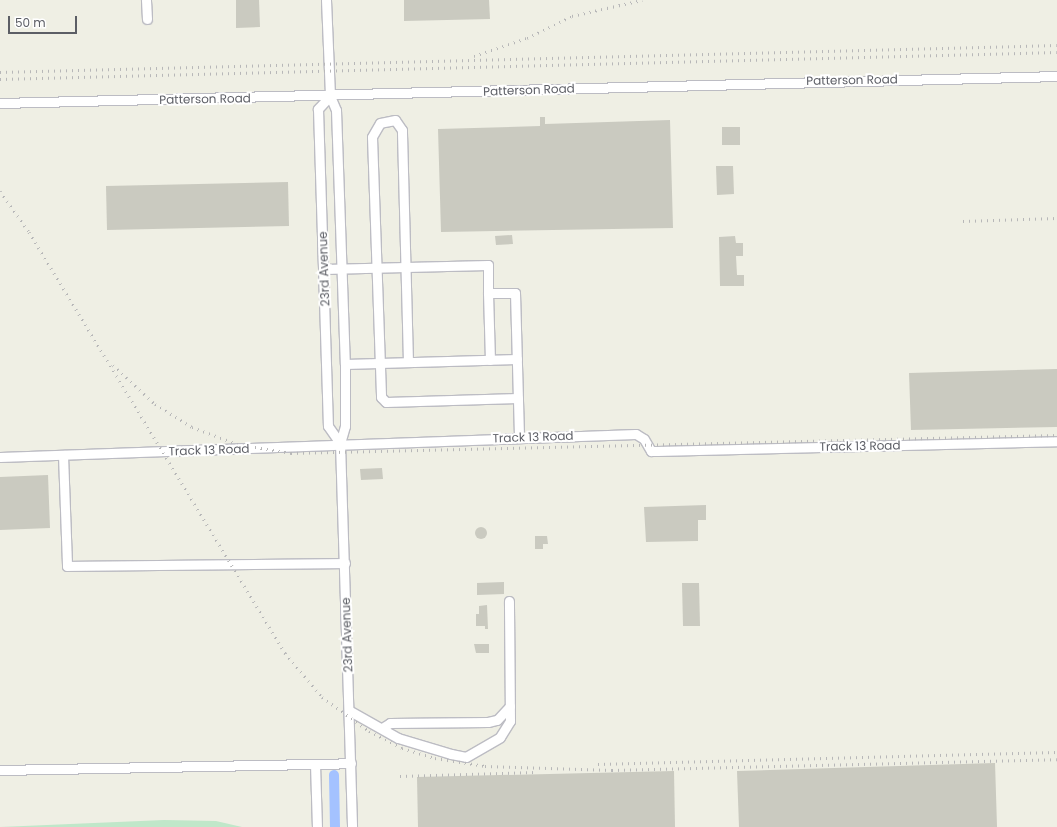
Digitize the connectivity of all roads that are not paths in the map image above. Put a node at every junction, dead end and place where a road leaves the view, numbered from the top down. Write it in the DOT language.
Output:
graph roads {
  1 [pos="146,0"];
  2 [pos="326,0"];
  3 [pos="147,19"];
  4 [pos="1057,76"];
  5 [pos="330,96"];
  6 [pos="0,103"];
  7 [pos="403,267"];
  8 [pos="375,268"];
  9 [pos="324,269"];
  10 [pos="341,269"];
  11 [pos="488,293"];
  12 [pos="517,359"];
  13 [pos="490,360"];
  14 [pos="408,362"];
  15 [pos="378,363"];
  16 [pos="345,364"];
  17 [pos="518,398"];
  18 [pos="519,438"];
  19 [pos="1057,441"];
  20 [pos="340,443"];
  21 [pos="64,455"];
  22 [pos="0,457"];
  23 [pos="345,563"];
  24 [pos="509,601"];
  25 [pos="510,706"];
  26 [pos="350,711"];
  27 [pos="382,728"];
  28 [pos="351,763"];
  29 [pos="315,764"];
  30 [pos="0,770"];
  31 [pos="317,827"];
  32 [pos="352,827"];
  1 -- 3 [label="street"];
  2 -- 5 [label="street, 23rd Avenue"];
  4 -- 5 [label="street, Patterson Road"];
  5 -- 6 [label="street, Patterson Road"];
  5 -- 9 [label="street, 23rd Avenue"];
  5 -- 10 [label="street, 23rd Avenue"];
  7 -- 8 [label="street"];
  7 -- 8 [label="street"];
  7 -- 11 [label="street"];
  7 -- 14 [label="street"];
  8 -- 10 [label="street"];
  8 -- 15 [label="street"];
  9 -- 10 [label="street"];
  9 -- 20 [label="street, 23rd Avenue"];
  10 -- 16 [label="street, 23rd Avenue"];
  11 -- 12 [label="street"];
  11 -- 13 [label="street"];
  12 -- 13 [label="street"];
  12 -- 17 [label="street"];
  13 -- 14 [label="street"];
  14 -- 15 [label="street"];
  15 -- 16 [label="street"];
  15 -- 17 [label="street"];
  16 -- 20 [label="street, 23rd Avenue"];
  17 -- 18 [label="street"];
  18 -- 19 [label="street, Track 13 Road"];
  18 -- 20 [label="street, Track 13 Road"];
  20 -- 21 [label="street, Track 13 Road"];
  20 -- 23 [label="street, 23rd Avenue"];
  21 -- 22 [label="street, Track 13 Road"];
  21 -- 23 [label="street"];
  23 -- 26 [label="street, 23rd Avenue"];
  24 -- 25 [label="street"];
  25 -- 27 [label="street"];
  25 -- 27 [label="street"];
  26 -- 27 [label="street"];
  26 -- 28 [label="street, 23rd Avenue"];
  28 -- 29 [label="street"];
  28 -- 32 [label="street, 23rd Avenue"];
  29 -- 30 [label="street"];
  29 -- 31 [label="street"];
}
